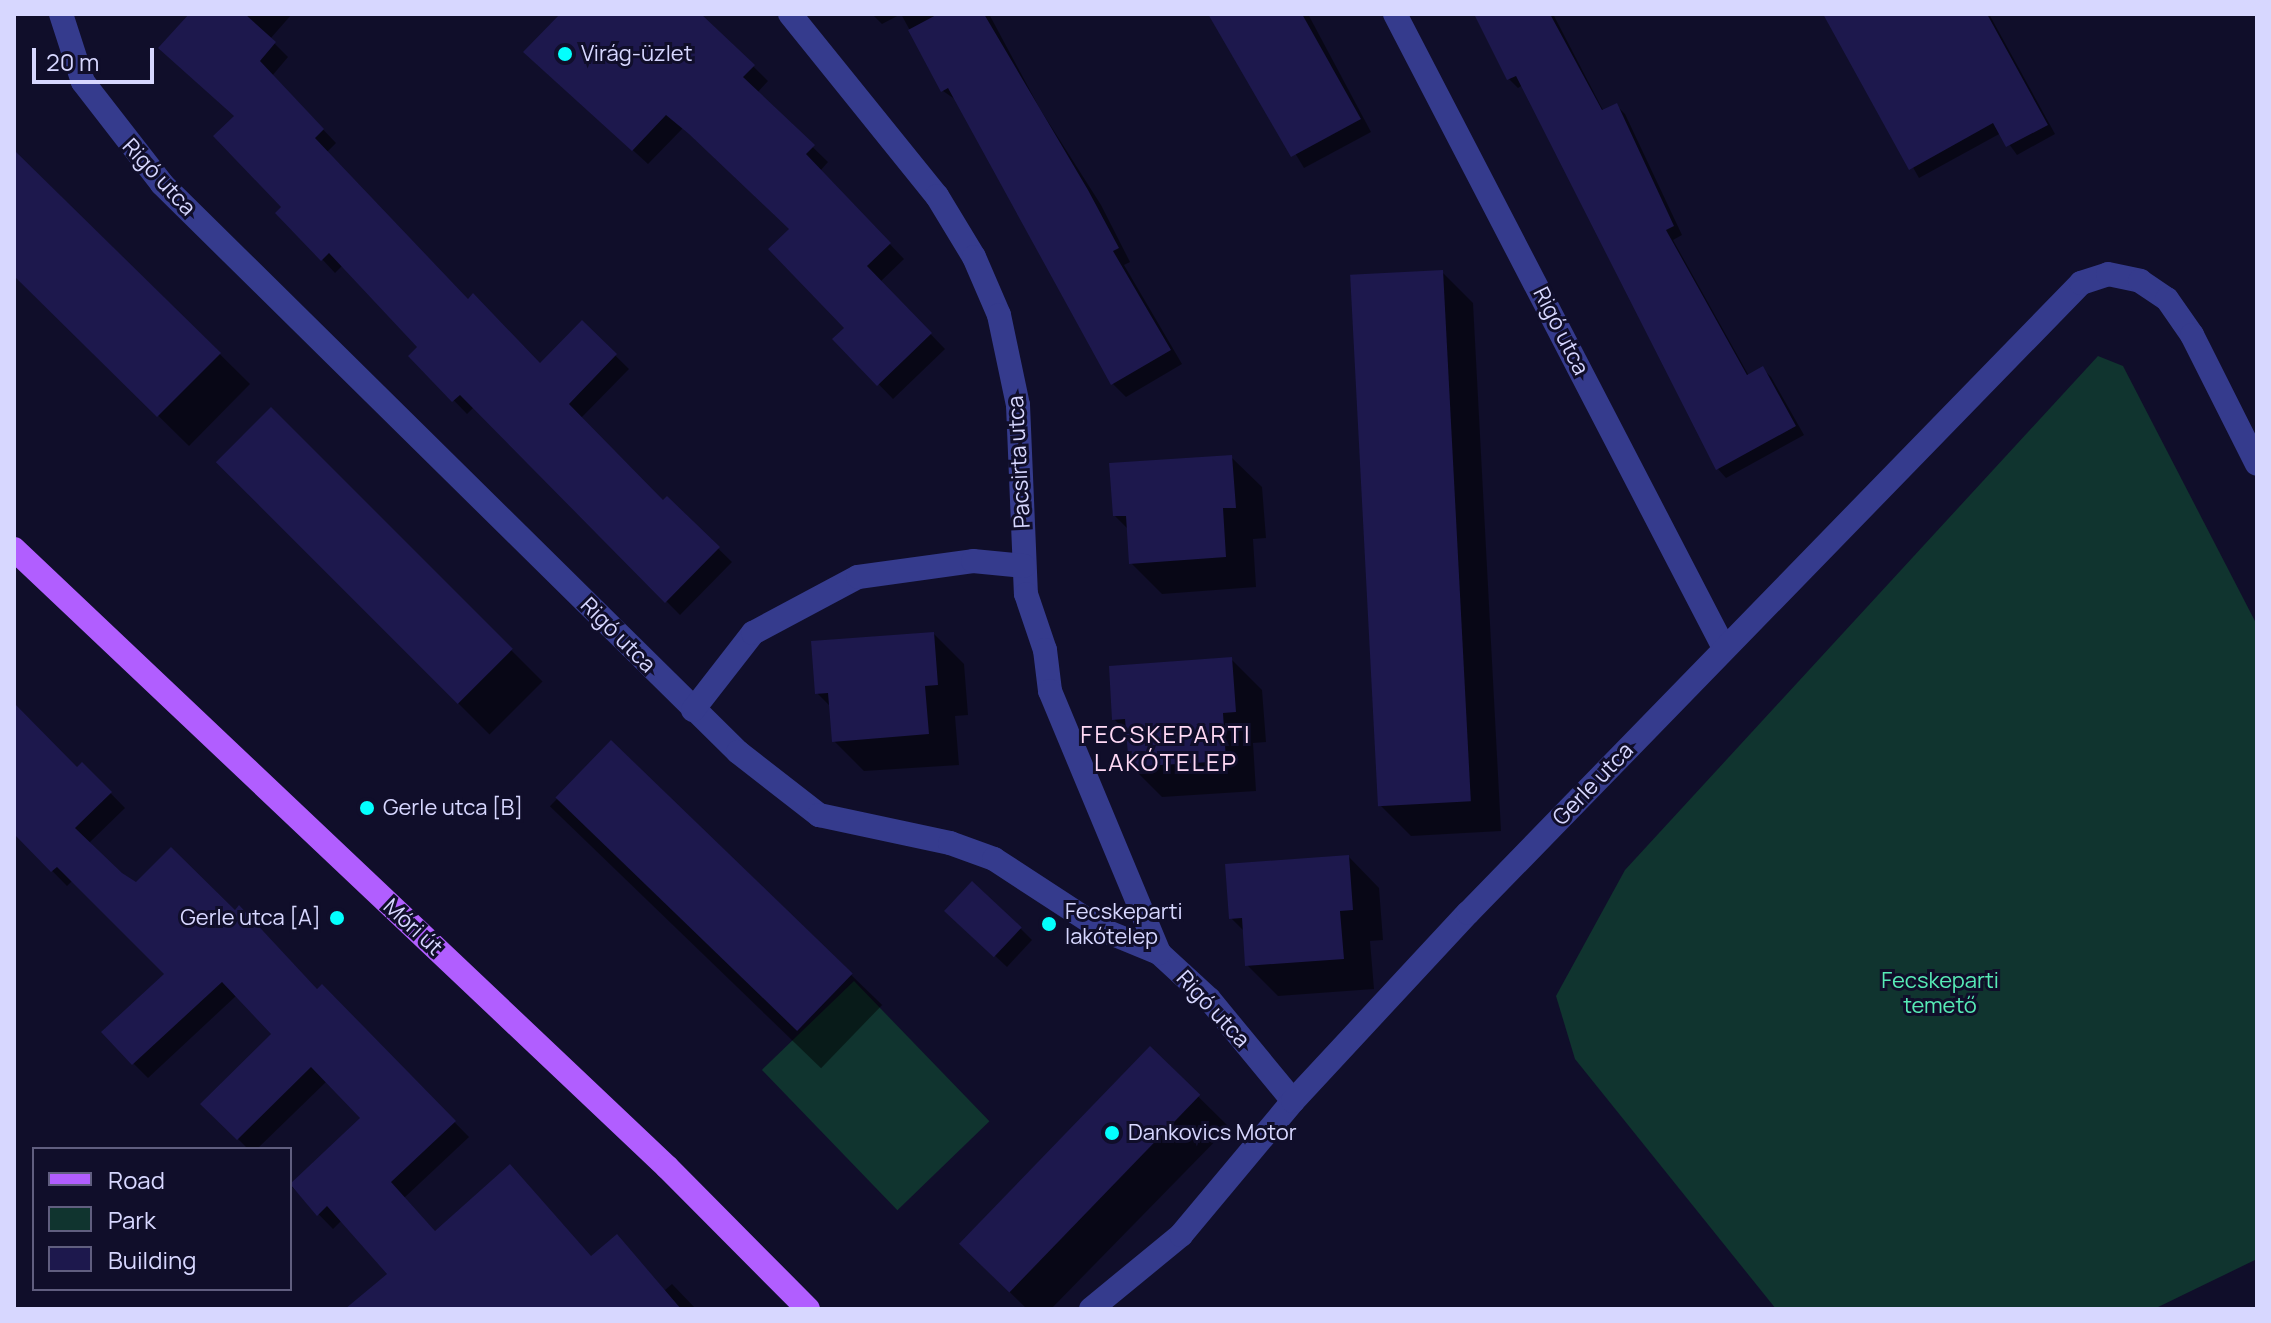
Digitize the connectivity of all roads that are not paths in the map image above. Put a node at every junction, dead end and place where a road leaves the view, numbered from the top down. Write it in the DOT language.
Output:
graph roads {
  1 [pos="61,14"];
  2 [pos="790,14"];
  3 [pos="1395,14"];
  4 [pos="2257,464"];
  5 [pos="14,549"];
  6 [pos="1024,566"];
  7 [pos="1724,648"];
  8 [pos="693,710"];
  9 [pos="1159,953"];
  10 [pos="1293,1101"];
  11 [pos="808,1309"];
  12 [pos="1091,1309"];
  1 -- 8 [label="street, Rigó utca"];
  2 -- 6 [label="street, Pacsirta utca"];
  3 -- 7 [label="street, Rigó utca"];
  4 -- 7 [label="street, Gerle utca"];
  5 -- 11 [label="main road, Móri út"];
  6 -- 8 [label="street"];
  6 -- 9 [label="street, Pacsirta utca"];
  7 -- 10 [label="street, Gerle utca"];
  8 -- 9 [label="street, Rigó utca"];
  9 -- 10 [label="street, Rigó utca"];
  10 -- 12 [label="street, Gerle utca"];
}
